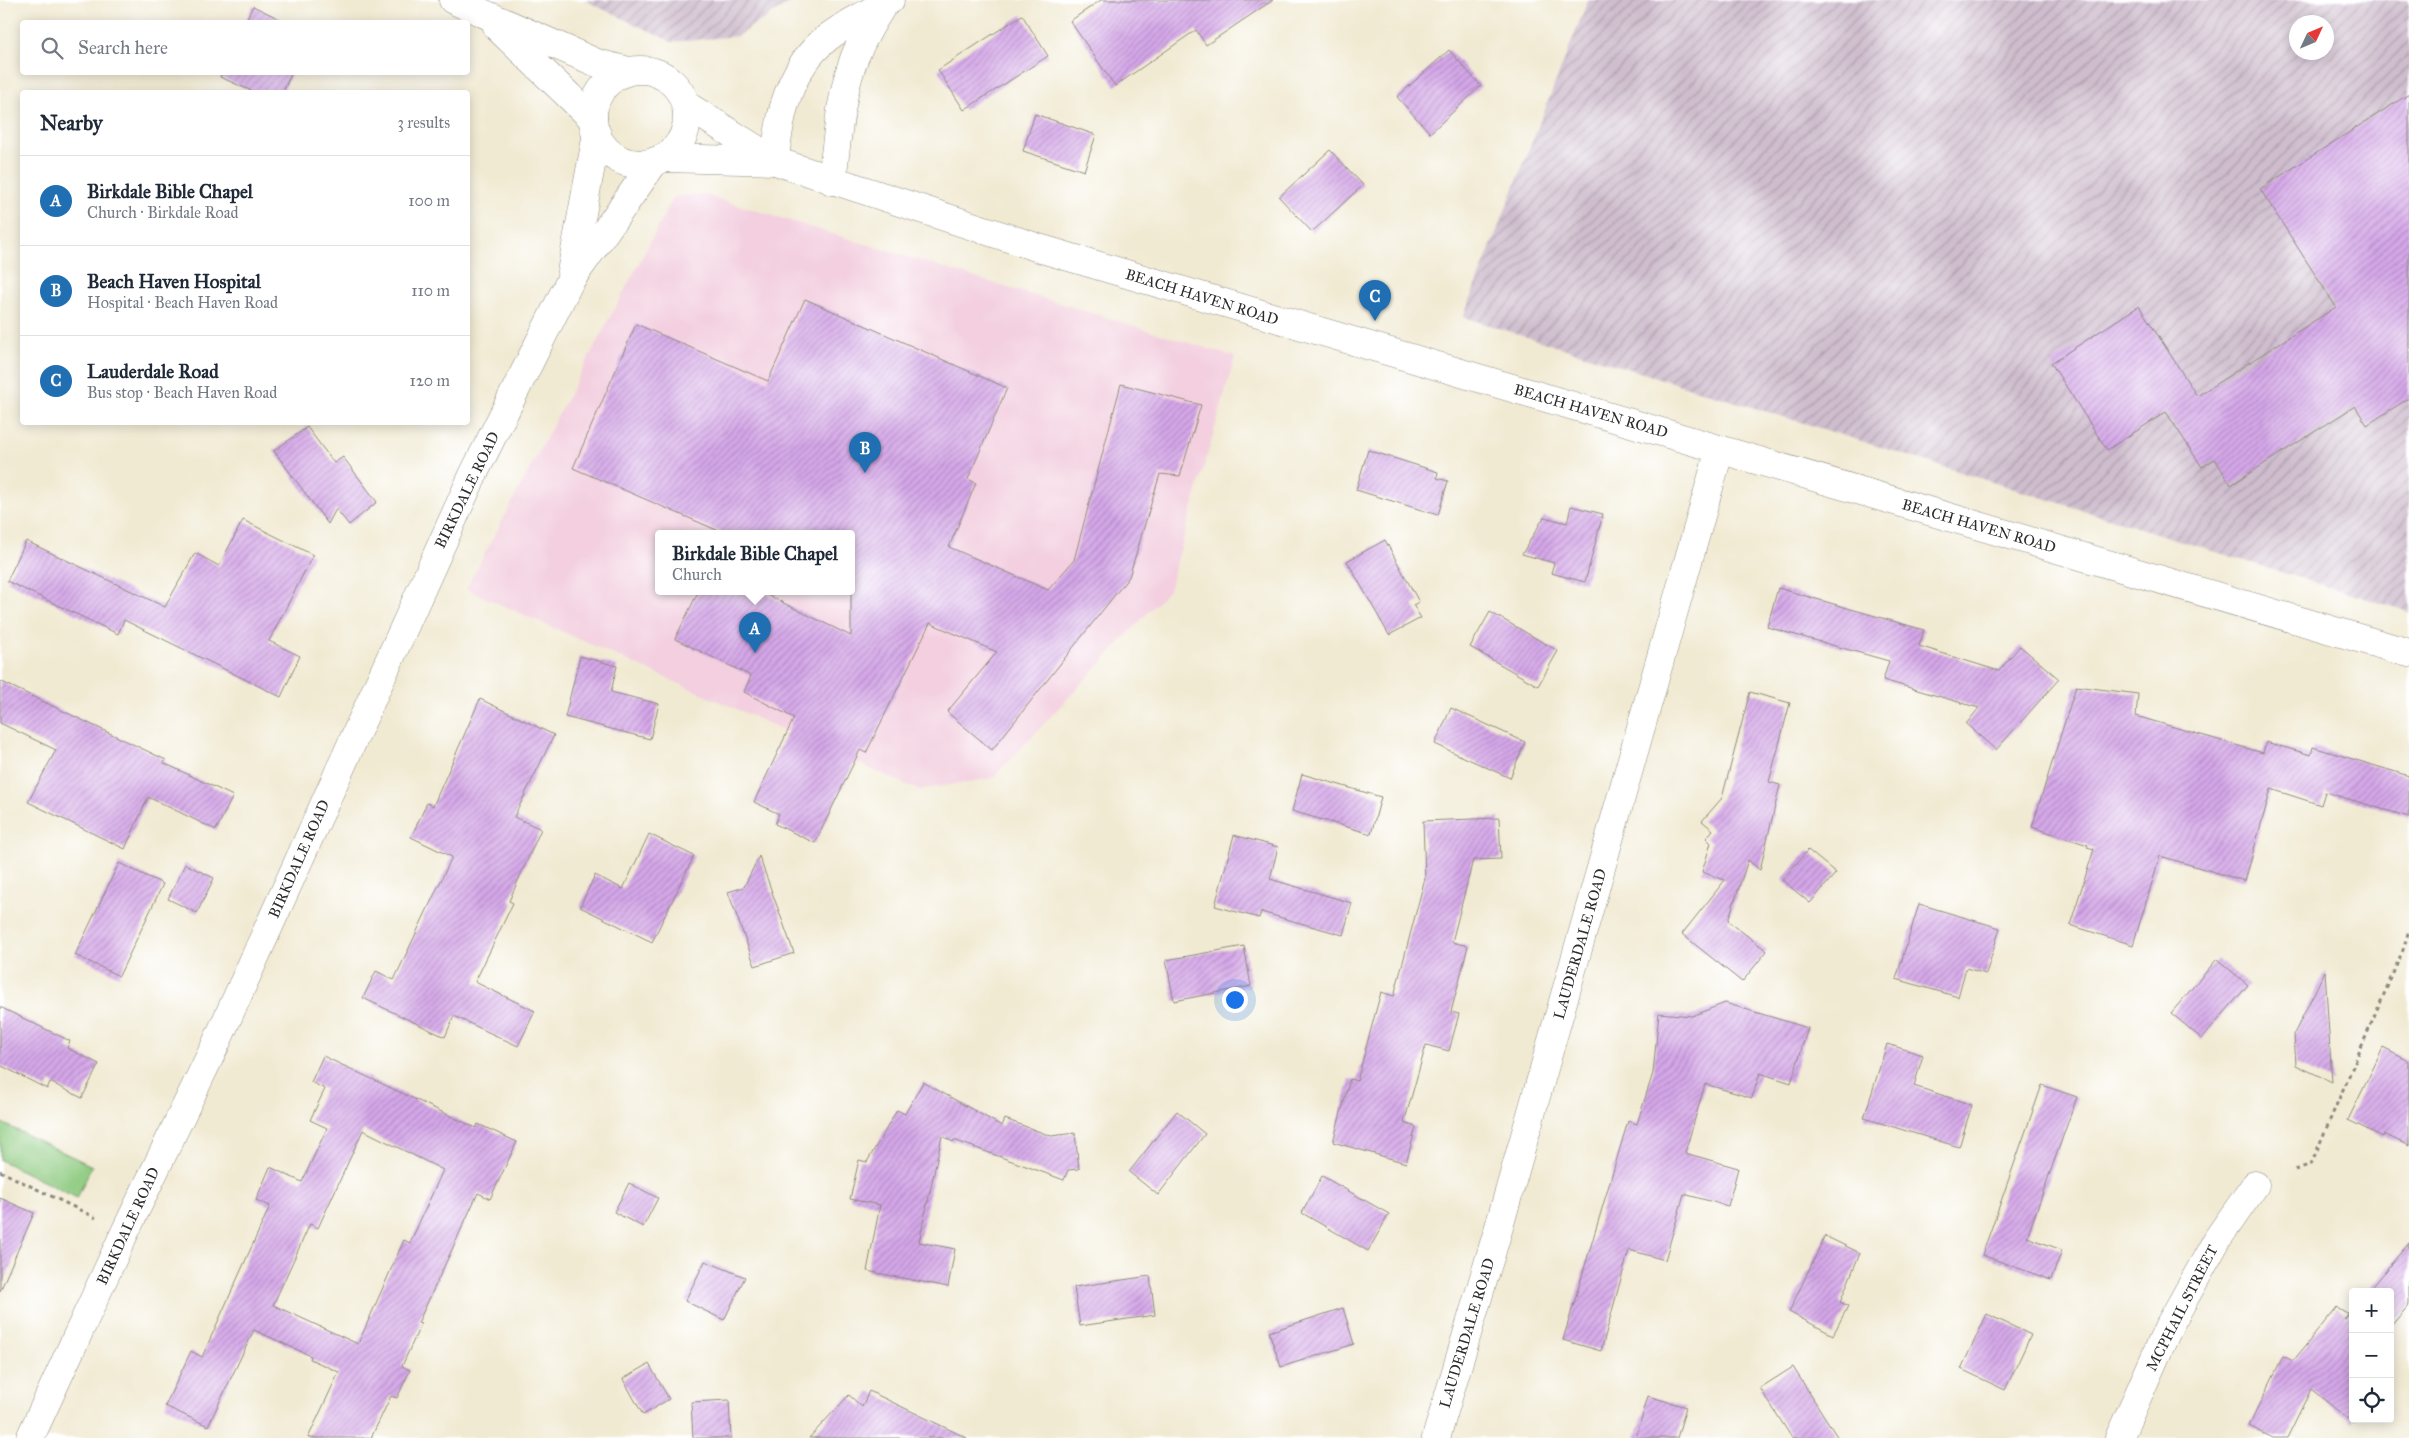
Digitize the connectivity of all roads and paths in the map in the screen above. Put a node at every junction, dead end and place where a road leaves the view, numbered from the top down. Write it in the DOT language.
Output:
graph roads {
  1 [pos="452,0"];
  2 [pos="886,2"];
  3 [pos="485,15"];
  4 [pos="629,71"];
  5 [pos="686,105"];
  6 [pos="595,126"];
  7 [pos="659,160"];
  8 [pos="775,161"];
  9 [pos="832,180"];
  10 [pos="570,281"];
  11 [pos="1720,449"];
  12 [pos="2409,653"];
  13 [pos="2409,930"];
  14 [pos="0,1170"];
  15 [pos="2295,1170"];
  16 [pos="2255,1184"];
  17 [pos="97,1218"];
  18 [pos="30,1438"];
  19 [pos="1436,1438"];
  20 [pos="2119,1438"];
  1 -- 3 [label="main road"];
  2 -- 8 [label="main road"];
  2 -- 9 [label="main road"];
  3 -- 4 [label="main road"];
  3 -- 6 [label="main road"];
  4 -- 5 [label="main road"];
  4 -- 6 [label="main road"];
  5 -- 7 [label="main road"];
  5 -- 8 [label="main road, BEACH HAVEN ROAD"];
  6 -- 7 [label="main road"];
  6 -- 10 [label="main road, BIRKDALE ROAD"];
  7 -- 8 [label="main road, BEACH HAVEN ROAD"];
  7 -- 10 [label="main road, BIRKDALE ROAD"];
  8 -- 9 [label="main road, BEACH HAVEN ROAD"];
  9 -- 11 [label="main road, BEACH HAVEN ROAD"];
  10 -- 18 [label="main road, BIRKDALE ROAD"];
  11 -- 12 [label="main road, BEACH HAVEN ROAD"];
  11 -- 19 [label="main road, LAUDERDALE ROAD"];
  13 -- 15 [label="path"];
  14 -- 17 [label="path"];
  16 -- 20 [label="main road, MCPHAIL STREET"];
}
